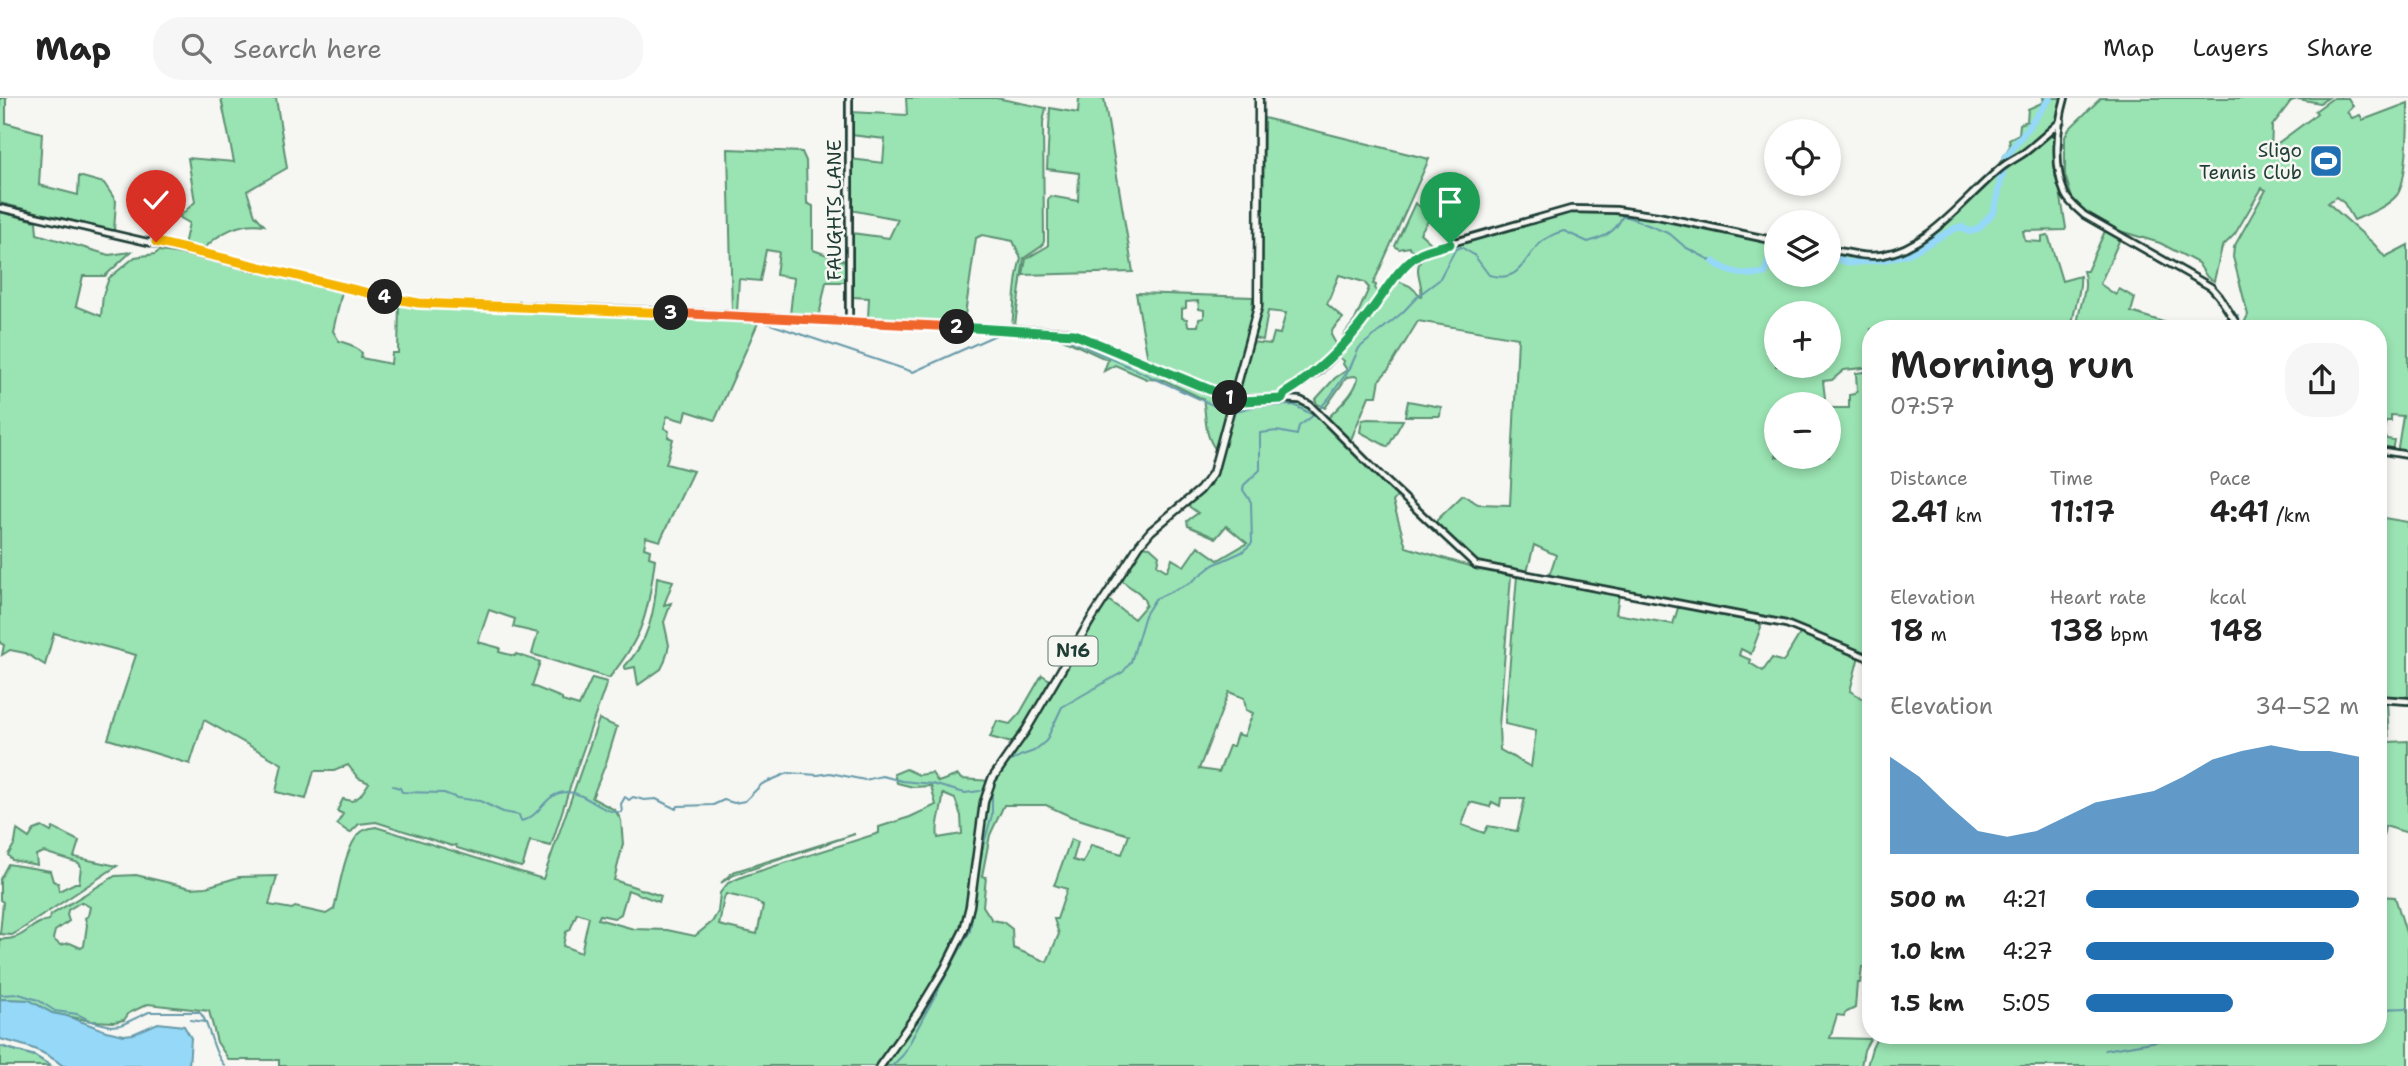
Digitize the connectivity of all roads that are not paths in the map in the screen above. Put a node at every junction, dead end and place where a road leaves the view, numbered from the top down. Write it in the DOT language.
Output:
graph roads {
  1 [pos="849,98"];
  2 [pos="1259,98"];
  3 [pos="2065,98"];
  4 [pos="2061,121"];
  5 [pos="0,208"];
  6 [pos="1764,238"];
  7 [pos="1841,251"];
  8 [pos="2234,320"];
  9 [pos="849,321"];
  10 [pos="1282,399"];
  11 [pos="1233,400"];
  12 [pos="2387,452"];
  13 [pos="2408,455"];
  14 [pos="1862,655"];
  15 [pos="2387,700"];
  16 [pos="2408,701"];
  17 [pos="880,1066"];
  1 -- 9 [label="street, FAUGHTS LANE"];
  2 -- 11 [label="highway, N16"];
  3 -- 4 [label="street"];
  4 -- 7 [label="street"];
  4 -- 8 [label="street"];
  5 -- 9 [label="street"];
  6 -- 10 [label="street"];
  9 -- 11 [label="street"];
  10 -- 11 [label="street"];
  10 -- 14 [label="street"];
  11 -- 17 [label="highway, N16"];
  12 -- 13 [label="street"];
  15 -- 16 [label="street"];
}
